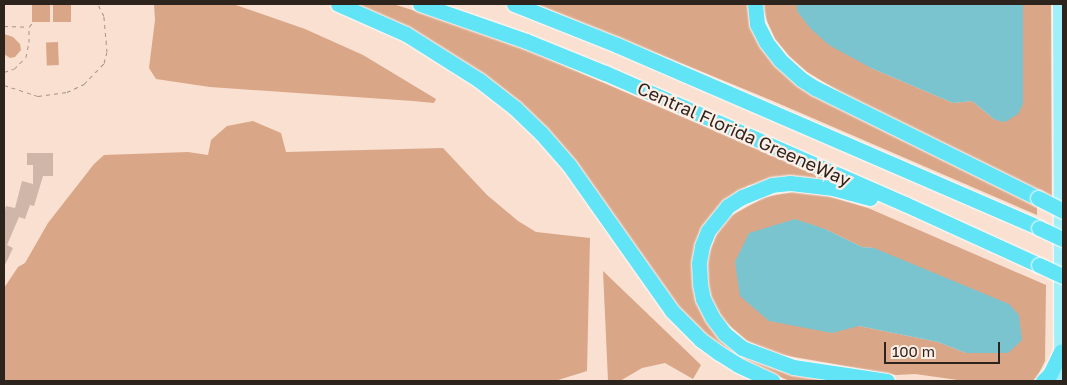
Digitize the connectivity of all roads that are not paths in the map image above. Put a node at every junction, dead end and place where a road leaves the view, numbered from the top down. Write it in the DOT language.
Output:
graph roads {
  1 [pos="338,4"];
  2 [pos="420,4"];
  3 [pos="514,4"];
  4 [pos="755,4"];
  5 [pos="1060,4"];
  6 [pos="1063,211"];
  7 [pos="1063,239"];
  8 [pos="1039,265"];
  9 [pos="1063,276"];
  10 [pos="1061,351"];
  11 [pos="773,381"];
  12 [pos="887,381"];
  13 [pos="1043,381"];
  14 [pos="1061,381"];
  1 -- 11 [label="highway"];
  2 -- 8 [label="highway, Central Florida GreeneWay"];
  3 -- 7 [label="highway, Central Florida GreeneWay, bridge"];
  4 -- 6 [label="highway, bridge"];
  5 -- 10 [label="main road"];
  8 -- 9 [label="highway, Central Florida GreeneWay, bridge"];
  8 -- 12 [label="highway"];
  10 -- 13 [label="highway"];
  10 -- 14 [label="main road"];
}
